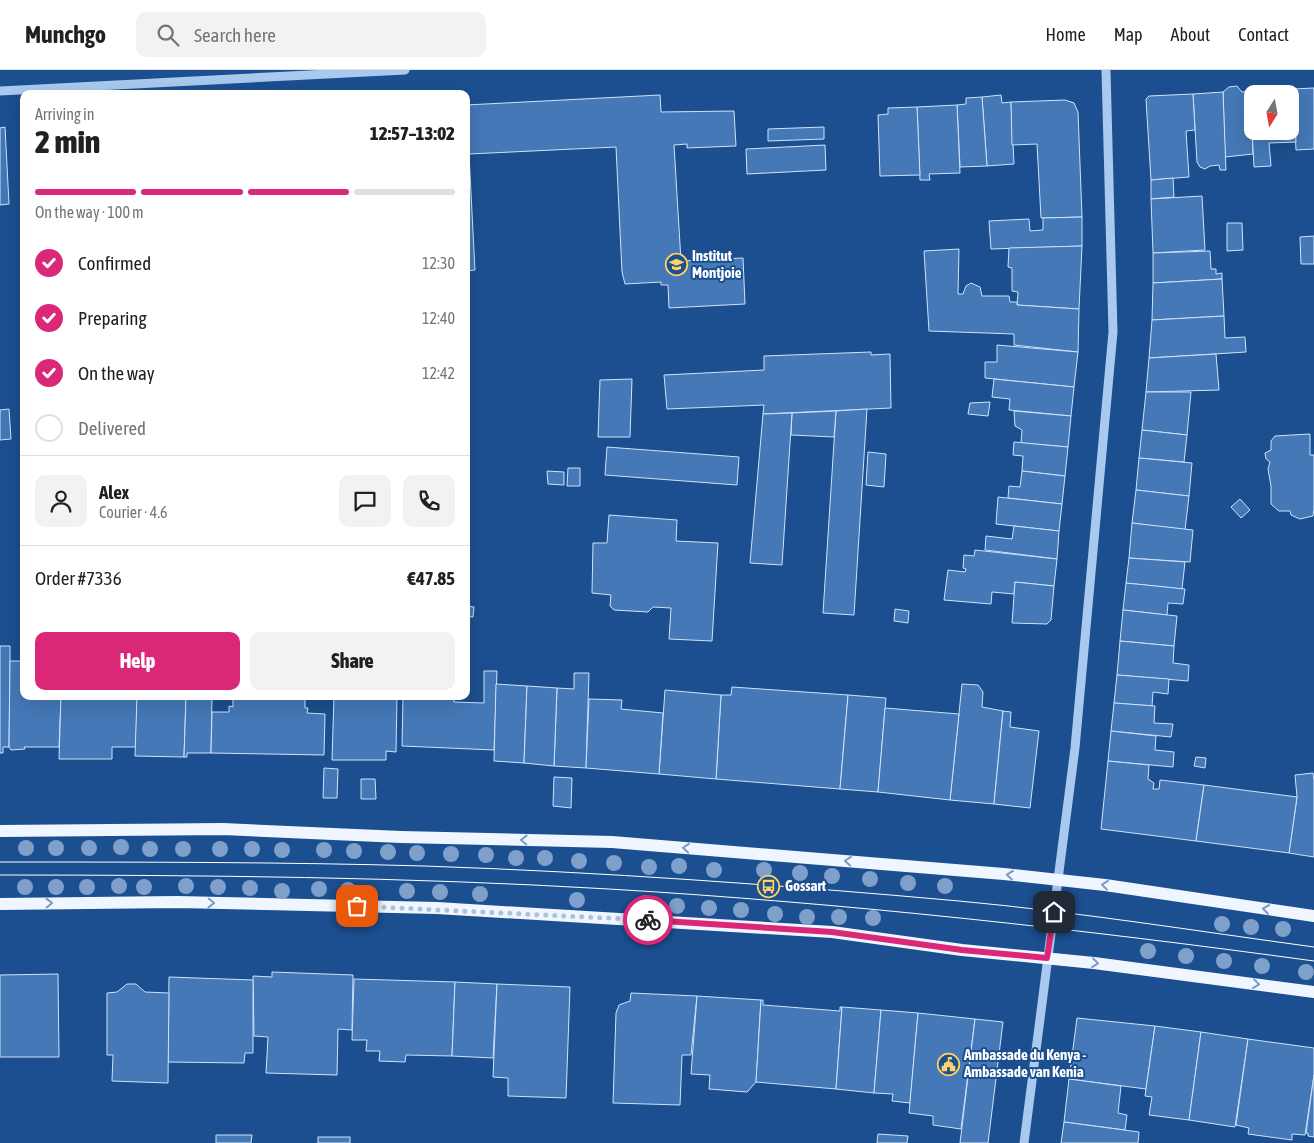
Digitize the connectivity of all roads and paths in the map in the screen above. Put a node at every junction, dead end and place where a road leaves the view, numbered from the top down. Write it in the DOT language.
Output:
graph roads {
  1 [pos="405,70"];
  2 [pos="1106,70"];
  3 [pos="344,72"];
  4 [pos="0,91"];
  5 [pos="0,831"];
  6 [pos="1059,880"];
  7 [pos="0,904"];
  8 [pos="1314,916"];
  9 [pos="1047,958"];
  10 [pos="1314,992"];
  11 [pos="1024,1143"];
  1 -- 3 [label="street"];
  2 -- 6 [label="street"];
  3 -- 4 [label="street"];
  6 -- 5 [label="main road, one-way"];
  8 -- 6 [label="main road, one-way"];
  6 -- 9 [label="street"];
  7 -- 9 [label="main road, one-way"];
  9 -- 10 [label="main road, one-way"];
  9 -- 11 [label="street"];
}
